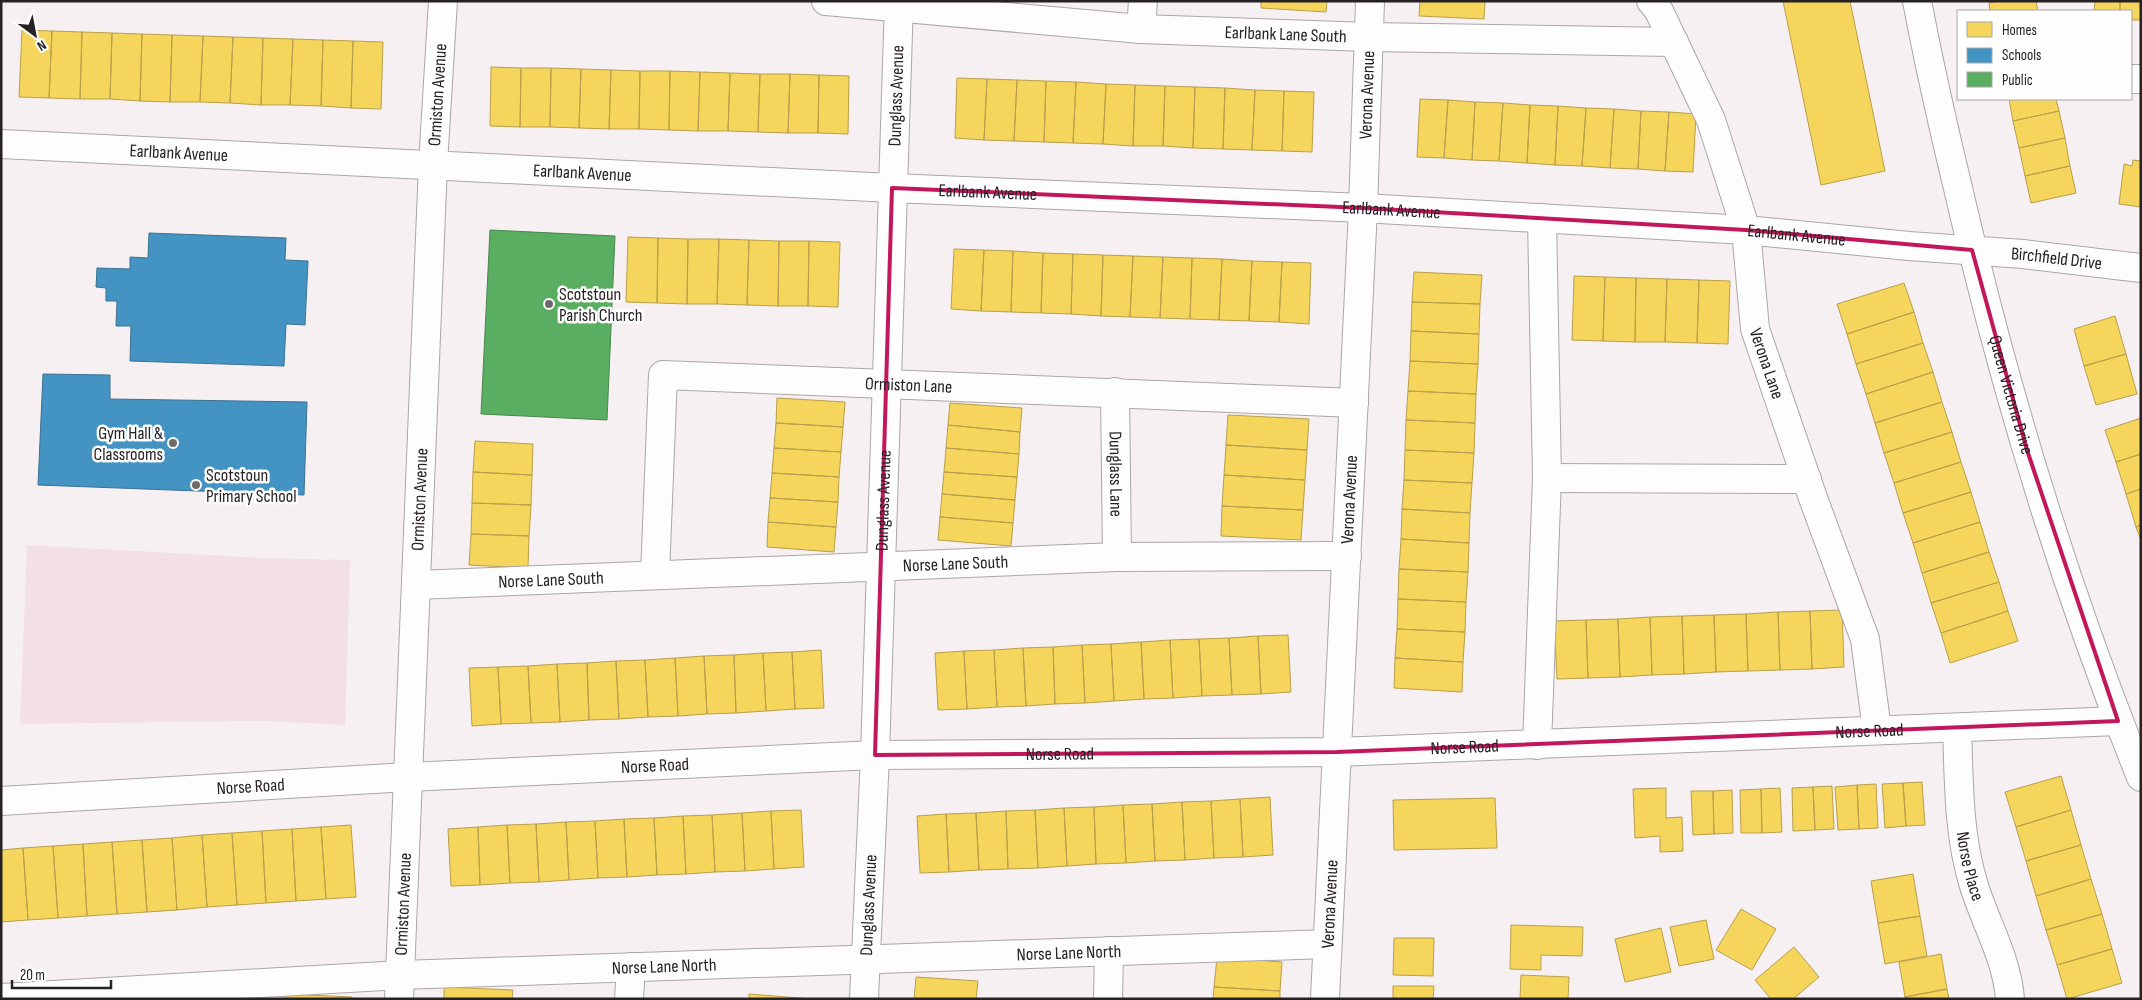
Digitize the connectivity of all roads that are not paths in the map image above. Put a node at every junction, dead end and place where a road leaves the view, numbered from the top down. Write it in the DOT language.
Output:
graph roads {
  1 [pos="443,1"];
  2 [pos="826,1"];
  3 [pos="1142,1"];
  4 [pos="1370,1"];
  5 [pos="1652,1"];
  6 [pos="1917,1"];
  7 [pos="899,4"];
  8 [pos="1141,30"];
  9 [pos="1368,37"];
  10 [pos="1674,42"];
  11 [pos="1,144"];
  12 [pos="433,164"];
  13 [pos="892,188"];
  14 [pos="1363,208"];
  15 [pos="1542,218"];
  16 [pos="1746,230"];
  17 [pos="1972,250"];
  18 [pos="2141,268"];
  19 [pos="886,382"];
  20 [pos="1115,392"];
  21 [pos="1354,403"];
  22 [pos="1547,478"];
  23 [pos="1807,479"];
  24 [pos="1117,556"];
  25 [pos="1347,556"];
  26 [pos="880,566"];
  27 [pos="655,575"];
  28 [pos="416,585"];
  29 [pos="2118,721"];
  30 [pos="1957,728"];
  31 [pos="1877,730"];
  32 [pos="1537,745"];
  33 [pos="1337,752"];
  34 [pos="875,754"];
  35 [pos="408,776"];
  36 [pos="2141,777"];
  37 [pos="1,801"];
  38 [pos="1327,944"];
  39 [pos="1109,952"];
  40 [pos="866,960"];
  41 [pos="631,968"];
  42 [pos="400,987"];
  43 [pos="175,993"];
  44 [pos="1,998"];
  45 [pos="630,999"];
  46 [pos="864,999"];
  47 [pos="1108,999"];
  48 [pos="1325,999"];
  49 [pos="2010,999"];
  1 -- 12 [label="street, Ormiston Avenue"];
  2 -- 7 [label="street, Earlbank Lane South"];
  3 -- 8 [label="street"];
  4 -- 9 [label="street, Verona Avenue"];
  5 -- 10 [label="street, Verona Lane"];
  6 -- 17 [label="street, Queen Victoria Drive"];
  7 -- 8 [label="street, Earlbank Lane South"];
  7 -- 13 [label="street, Dunglass Avenue"];
  8 -- 9 [label="street, Earlbank Lane South"];
  9 -- 10 [label="street, Earlbank Lane South"];
  9 -- 14 [label="street, Verona Avenue"];
  10 -- 16 [label="street, Verona Lane"];
  11 -- 12 [label="street, Earlbank Avenue"];
  12 -- 13 [label="street, Earlbank Avenue"];
  12 -- 28 [label="street, Ormiston Avenue"];
  13 -- 14 [label="street, Earlbank Avenue"];
  13 -- 19 [label="street, Dunglass Avenue"];
  14 -- 15 [label="street, Earlbank Avenue"];
  14 -- 21 [label="street, Verona Avenue"];
  15 -- 16 [label="street, Earlbank Avenue"];
  15 -- 22 [label="street"];
  16 -- 17 [label="street, Earlbank Avenue"];
  16 -- 23 [label="street, Verona Lane"];
  17 -- 18 [label="street, Birchfield Drive"];
  17 -- 29 [label="street, Queen Victoria Drive"];
  19 -- 20 [label="street, Ormiston Lane"];
  19 -- 26 [label="street, Dunglass Avenue"];
  19 -- 27 [label="street, Ormiston Lane"];
  20 -- 21 [label="street, Ormiston Lane"];
  20 -- 24 [label="street, Dunglass Lane"];
  21 -- 25 [label="street, Verona Avenue"];
  22 -- 23 [label="street"];
  22 -- 32 [label="street"];
  23 -- 31 [label="street, Verona Lane"];
  24 -- 25 [label="street, Norse Lane South"];
  24 -- 26 [label="street, Norse Lane South"];
  25 -- 33 [label="street, Verona Avenue"];
  26 -- 27 [label="street, Norse Lane South"];
  26 -- 34 [label="street, Dunglass Avenue"];
  27 -- 28 [label="street, Norse Lane South"];
  28 -- 35 [label="street, Ormiston Avenue"];
  29 -- 30 [label="street, Norse Road"];
  29 -- 36 [label="street, Queen Victoria Drive"];
  30 -- 31 [label="street, Norse Road"];
  30 -- 49 [label="street, Norse Place"];
  31 -- 32 [label="street, Norse Road"];
  32 -- 33 [label="street, Norse Road"];
  33 -- 34 [label="street, Norse Road"];
  33 -- 38 [label="street, Verona Avenue"];
  34 -- 35 [label="street, Norse Road"];
  34 -- 40 [label="street, Dunglass Avenue"];
  35 -- 37 [label="street, Norse Road"];
  35 -- 42 [label="street, Ormiston Avenue"];
  38 -- 39 [label="street, Norse Lane North"];
  38 -- 48 [label="street, Verona Avenue"];
  39 -- 40 [label="street, Norse Lane North"];
  39 -- 47 [label="street"];
  40 -- 41 [label="street, Norse Lane North"];
  40 -- 46 [label="street, Dunglass Avenue"];
  41 -- 42 [label="street, Norse Lane North"];
  41 -- 45 [label="street"];
  42 -- 43 [label="street, Norse Lane North"];
  43 -- 44 [label="street, Norse Lane North"];
}
